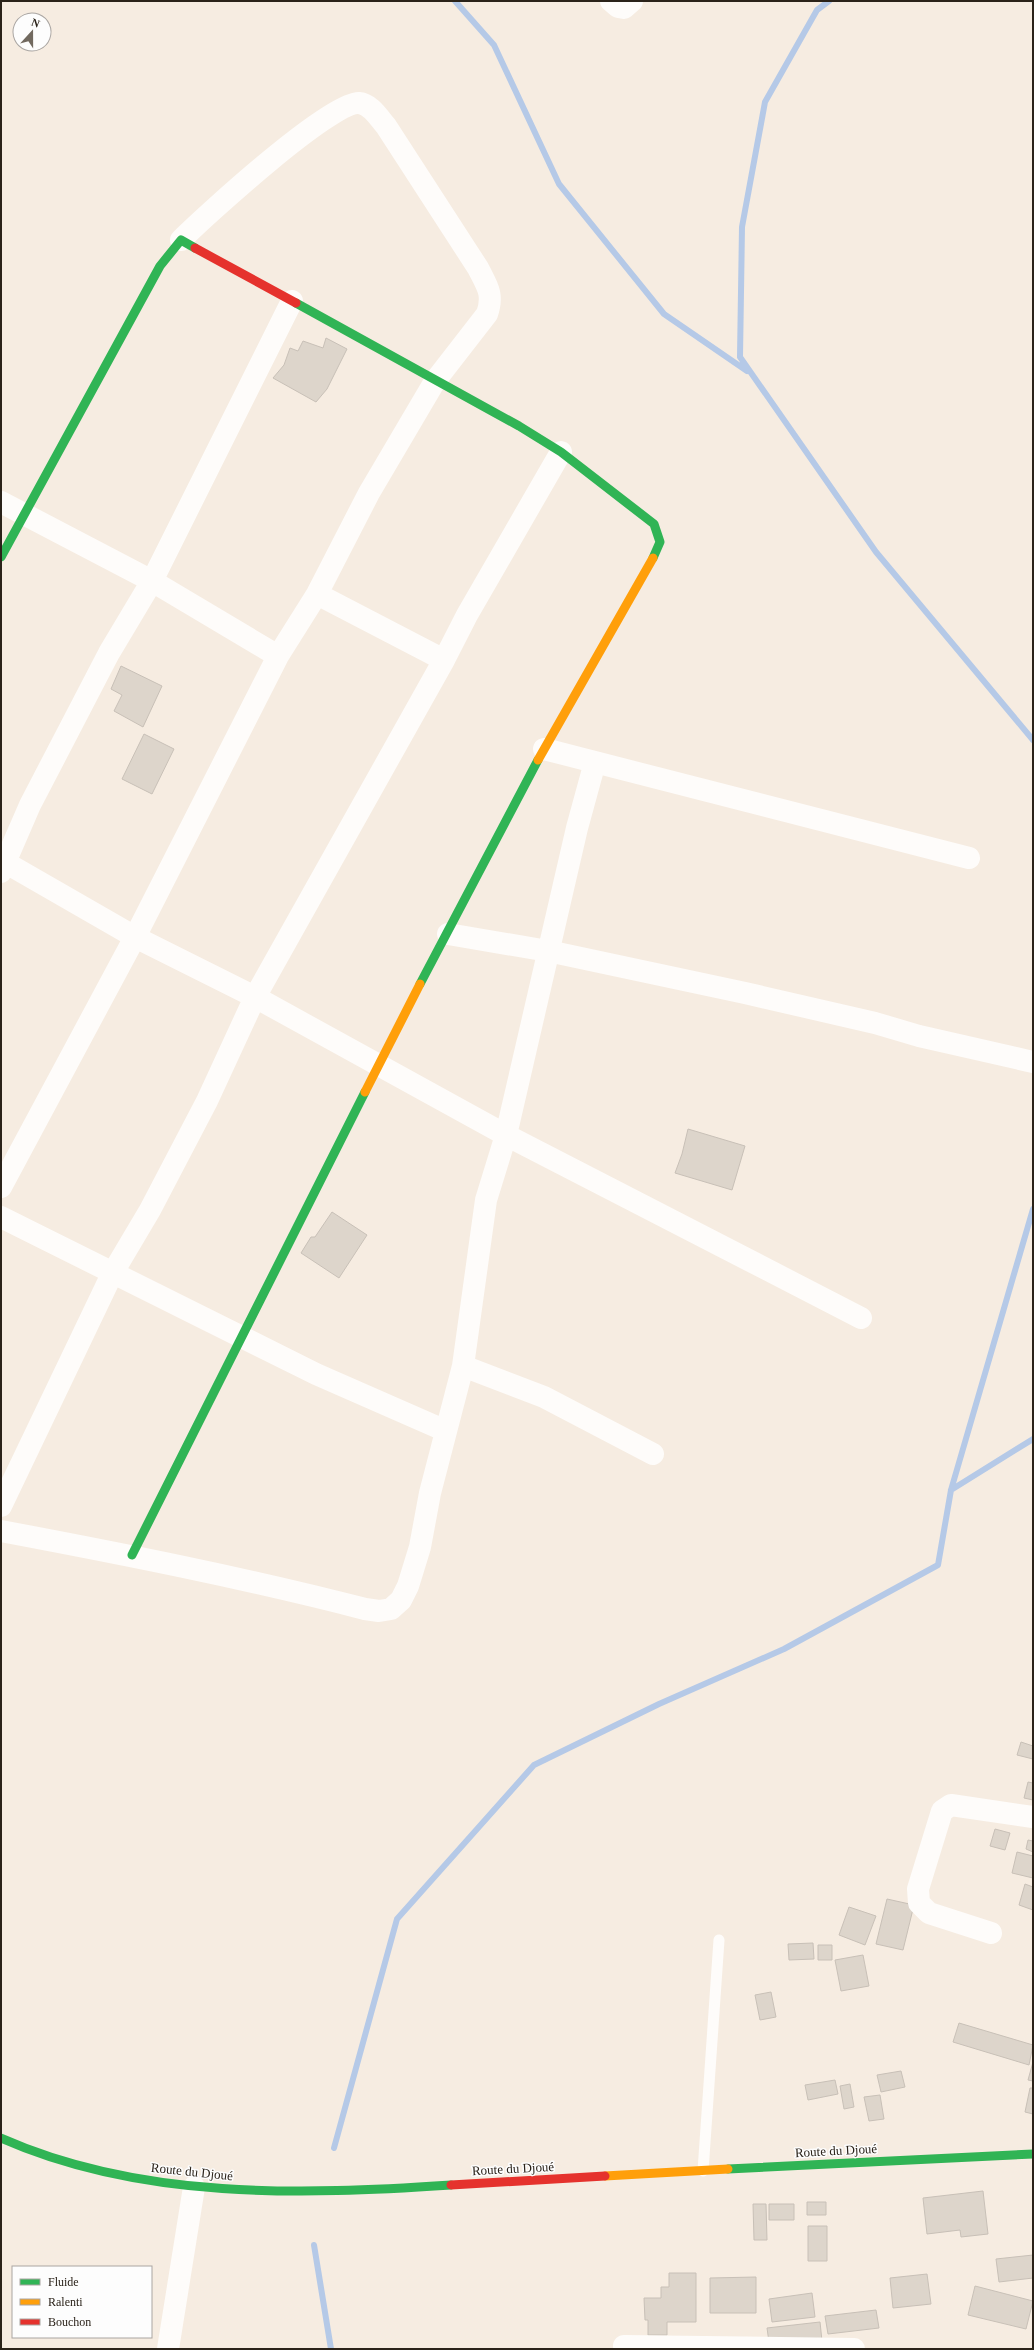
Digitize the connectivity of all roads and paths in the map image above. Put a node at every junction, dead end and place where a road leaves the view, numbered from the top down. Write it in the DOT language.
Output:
graph roads {
  1 [pos="611,1"];
  2 [pos="632,1"];
  3 [pos="181,240"];
  4 [pos="292,301"];
  5 [pos="435,381"];
  6 [pos="561,452"];
  7 [pos="1,502"];
  8 [pos="25,514"];
  9 [pos="1,557"];
  10 [pos="152,581"];
  11 [pos="317,594"];
  12 [pos="278,656"];
  13 [pos="444,660"];
  14 [pos="544,749"];
  15 [pos="594,762"];
  16 [pos="969,858"];
  17 [pos="3,865"];
  18 [pos="448,934"];
  19 [pos="135,937"];
  20 [pos="548,951"];
  21 [pos="255,997"];
  22 [pos="1033,1062"];
  23 [pos="380,1066"];
  24 [pos="506,1135"];
  25 [pos="1,1187"];
  26 [pos="1,1217"];
  27 [pos="112,1274"];
  28 [pos="861,1318"];
  29 [pos="243,1336"];
  30 [pos="463,1366"];
  31 [pos="446,1431"];
  32 [pos="653,1454"];
  33 [pos="1,1506"];
  34 [pos="1,1531"];
  35 [pos="132,1555"];
  36 [pos="1033,1817"];
  37 [pos="991,1933"];
  38 [pos="719,1940"];
  39 [pos="1,2138"];
  40 [pos="1033,2154"];
  41 [pos="703,2170"];
  42 [pos="194,2187"];
  43 [pos="624,2346"];
  44 [pos="168,2349"];
  45 [pos="854,2349"];
  1 -- 2 [label="street"];
  3 -- 4 [label="street"];
  3 -- 5 [label="street"];
  3 -- 8 [label="street"];
  4 -- 5 [label="street"];
  4 -- 10 [label="street"];
  5 -- 6 [label="street"];
  5 -- 11 [label="street"];
  6 -- 13 [label="street"];
  6 -- 14 [label="street"];
  7 -- 8 [label="street"];
  8 -- 9 [label="street"];
  8 -- 10 [label="street"];
  10 -- 12 [label="street"];
  10 -- 17 [label="street"];
  11 -- 12 [label="street"];
  11 -- 13 [label="street"];
  12 -- 19 [label="street"];
  13 -- 21 [label="street"];
  14 -- 15 [label="street"];
  14 -- 18 [label="street"];
  15 -- 16 [label="street"];
  15 -- 20 [label="street"];
  17 -- 19 [label="street"];
  18 -- 20 [label="street"];
  18 -- 23 [label="street"];
  19 -- 21 [label="street"];
  19 -- 25 [label="street"];
  20 -- 22 [label="street"];
  20 -- 24 [label="street"];
  21 -- 23 [label="street"];
  21 -- 27 [label="street"];
  23 -- 24 [label="street"];
  23 -- 29 [label="street"];
  24 -- 28 [label="street"];
  24 -- 30 [label="street"];
  26 -- 27 [label="street"];
  27 -- 29 [label="street"];
  27 -- 33 [label="street"];
  29 -- 31 [label="street"];
  29 -- 35 [label="street"];
  30 -- 31 [label="street"];
  30 -- 32 [label="street"];
  31 -- 35 [label="street"];
  34 -- 35 [label="street"];
  36 -- 37 [label="street"];
  38 -- 41 [label="lane"];
  39 -- 42 [label="street, Route du Djoué"];
  40 -- 41 [label="street, Route du Djoué"];
  41 -- 42 [label="street, Route du Djoué"];
  42 -- 44 [label="street"];
  43 -- 45 [label="street"];
}
